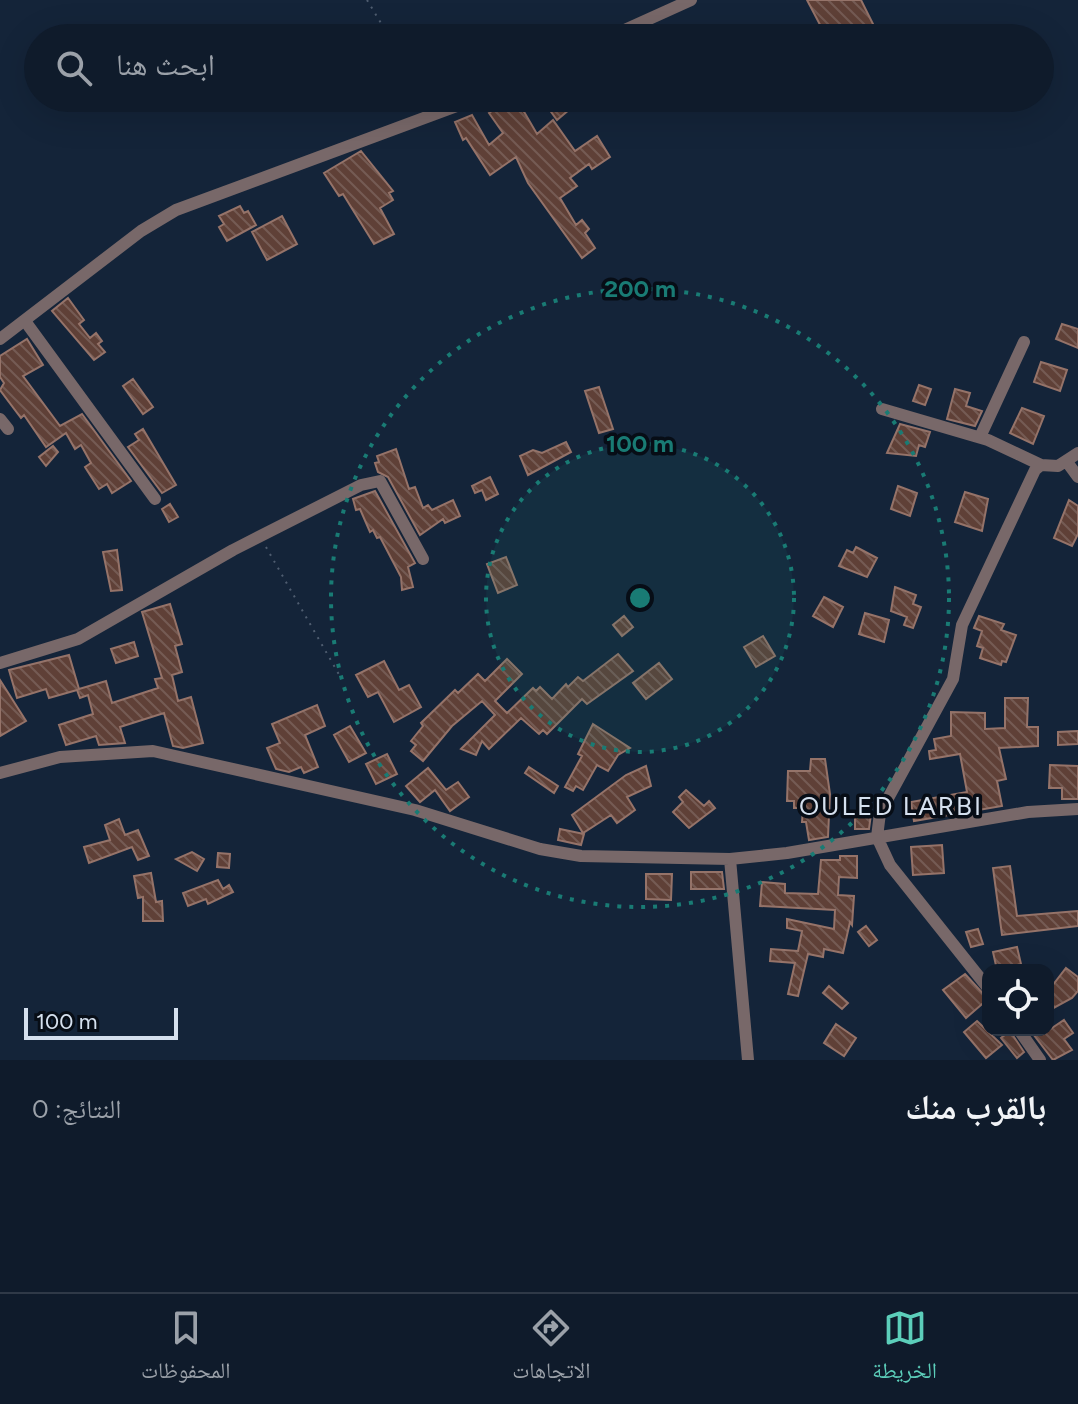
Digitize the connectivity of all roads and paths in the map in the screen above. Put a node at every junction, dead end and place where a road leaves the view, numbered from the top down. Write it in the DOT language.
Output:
graph roads {
  1 [pos="367,0"];
  2 [pos="691,0"];
  3 [pos="382,24"];
  4 [pos="638,24"];
  5 [pos="440,112"];
  6 [pos="25,321"];
  7 [pos="0,339"];
  8 [pos="1024,342"];
  9 [pos="882,409"];
  10 [pos="980,437"];
  11 [pos="1078,453"];
  12 [pos="1067,462"];
  13 [pos="1041,465"];
  14 [pos="1078,477"];
  15 [pos="155,499"];
  16 [pos="259,536"];
  17 [pos="423,559"];
  18 [pos="0,663"];
  19 [pos="341,678"];
  20 [pos="0,773"];
  21 [pos="1078,809"];
  22 [pos="877,837"];
  23 [pos="730,859"];
  24 [pos="982,980"];
  25 [pos="1023,1036"];
  26 [pos="748,1060"];
  27 [pos="1040,1060"];
  1 -- 3 [label="path"];
  2 -- 4 [label="street"];
  5 -- 6 [label="street"];
  6 -- 7 [label="street"];
  6 -- 15 [label="street"];
  8 -- 10 [label="street"];
  9 -- 10 [label="street"];
  10 -- 13 [label="street"];
  11 -- 12 [label="street"];
  12 -- 13 [label="street"];
  12 -- 14 [label="street"];
  13 -- 22 [label="street"];
  16 -- 17 [label="street"];
  16 -- 18 [label="street"];
  16 -- 19 [label="path"];
  20 -- 23 [label="street"];
  21 -- 22 [label="street"];
  22 -- 23 [label="street"];
  22 -- 24 [label="street"];
  23 -- 26 [label="street"];
  25 -- 27 [label="street"];
}
